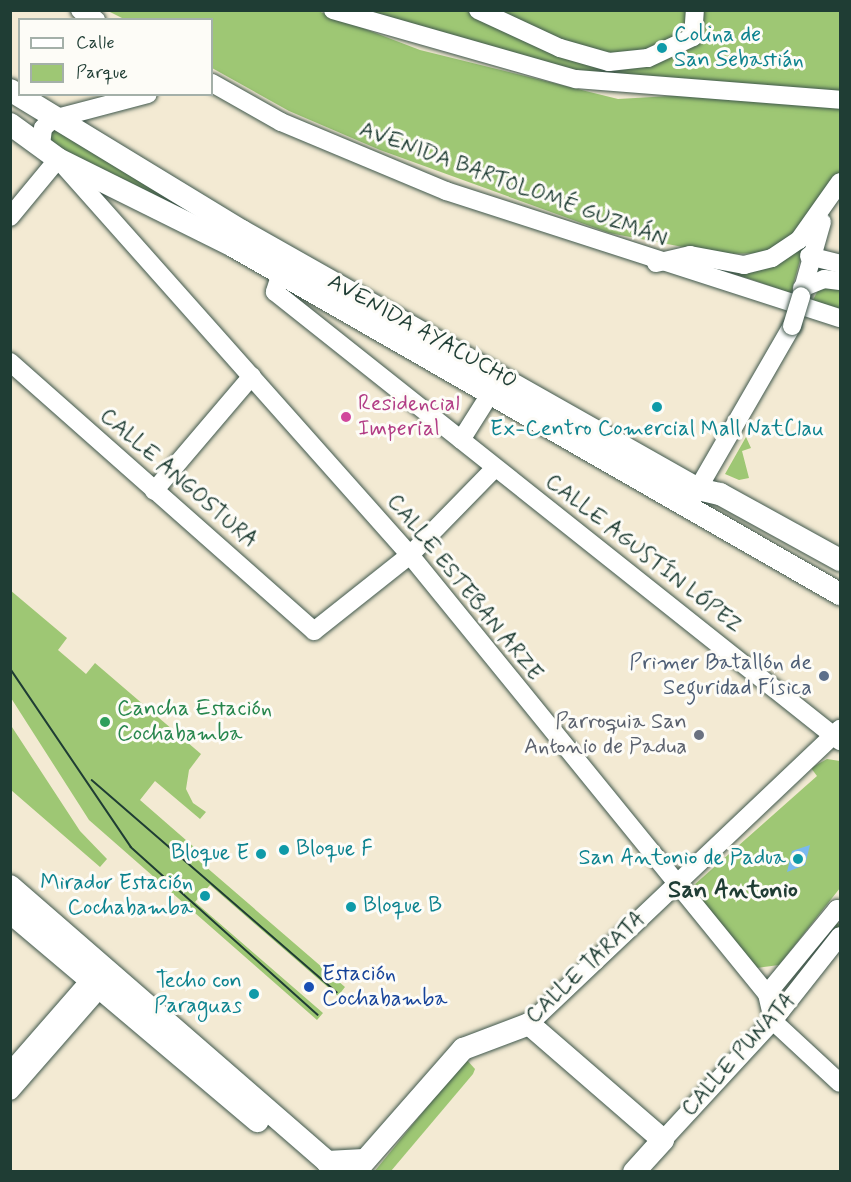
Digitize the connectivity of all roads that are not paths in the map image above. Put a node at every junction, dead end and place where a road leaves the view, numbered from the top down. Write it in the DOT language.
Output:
graph roads {
  1 [pos="80,10"];
  2 [pos="333,10"];
  3 [pos="478,10"];
  4 [pos="695,10"];
  5 [pos="93,18"];
  6 [pos="609,62"];
  7 [pos="213,84"];
  8 [pos="609,84"];
  9 [pos="21,96"];
  10 [pos="140,96"];
  11 [pos="840,100"];
  12 [pos="58,117"];
  13 [pos="10,124"];
  14 [pos="50,152"];
  15 [pos="840,182"];
  16 [pos="840,197"];
  17 [pos="10,217"];
  18 [pos="809,256"];
  19 [pos="656,263"];
  20 [pos="840,264"];
  21 [pos="281,273"];
  22 [pos="840,281"];
  23 [pos="802,292"];
  24 [pos="840,318"];
  25 [pos="10,362"];
  26 [pos="252,376"];
  27 [pos="492,391"];
  28 [pos="461,440"];
  29 [pos="495,468"];
  30 [pos="154,491"];
  31 [pos="694,496"];
  32 [pos="410,555"];
  33 [pos="840,560"];
  34 [pos="840,594"];
  35 [pos="838,735"];
  36 [pos="676,885"];
  37 [pos="10,886"];
  38 [pos="839,910"];
  39 [pos="10,912"];
  40 [pos="840,936"];
  41 [pos="102,977"];
  42 [pos="767,994"];
  43 [pos="773,1021"];
  44 [pos="529,1024"];
  45 [pos="10,1072"];
  46 [pos="840,1083"];
  47 [pos="10,1091"];
  48 [pos="663,1140"];
  49 [pos="360,1166"];
  50 [pos="318,1172"];
  51 [pos="634,1172"];
  1 -- 5 [label="street"];
  2 -- 8 [label="street"];
  3 -- 6 [label="street"];
  4 -- 6 [label="street"];
  6 -- 8 [label="street"];
  7 -- 19 [label="street, AVENIDA BARTOLOMÉ GUZMÁN"];
  8 -- 11 [label="street"];
  9 -- 12 [label="main road, AVENIDA AYACUCHO"];
  10 -- 12 [label="street"];
  12 -- 14 [label="street"];
  12 -- 31 [label="main road, AVENIDA AYACUCHO"];
  13 -- 14 [label="main road, AVENIDA AYACUCHO"];
  14 -- 17 [label="street"];
  14 -- 21 [label="main road, AVENIDA AYACUCHO"];
  14 -- 26 [label="street, CALLE ESTEBAN ARZE"];
  15 -- 19 [label="street"];
  16 -- 18 [label="street"];
  18 -- 20 [label="street"];
  18 -- 23 [label="street"];
  19 -- 24 [label="street, AVENIDA BARTOLOMÉ GUZMÁN"];
  21 -- 27 [label="main road, AVENIDA AYACUCHO"];
  21 -- 28 [label="street, CALLE AGUSTÍN LÓPEZ"];
  22 -- 23 [label="street"];
  23 -- 31 [label="street, bridge"];
  25 -- 30 [label="street, CALLE ANGOSTURA"];
  26 -- 30 [label="street"];
  26 -- 32 [label="street, CALLE ESTEBAN ARZE"];
  27 -- 28 [label="street"];
  27 -- 31 [label="main road, AVENIDA AYACUCHO"];
  28 -- 29 [label="street, CALLE AGUSTÍN LÓPEZ"];
  29 -- 32 [label="street"];
  29 -- 35 [label="street, CALLE AGUSTÍN LÓPEZ"];
  30 -- 32 [label="street, CALLE ANGOSTURA"];
  31 -- 33 [label="main road, AVENIDA AYACUCHO"];
  31 -- 34 [label="main road, AVENIDA AYACUCHO"];
  32 -- 36 [label="street, CALLE ESTEBAN ARZE"];
  35 -- 36 [label="street, CALLE TARATA"];
  36 -- 42 [label="street, CALLE ESTEBAN ARZE"];
  36 -- 44 [label="street, CALLE TARATA"];
  37 -- 41 [label="main road"];
  38 -- 42 [label="street, CALLE PUNATA"];
  39 -- 41 [label="main road"];
  40 -- 43 [label="street, CALLE PUNATA"];
  41 -- 45 [label="street"];
  41 -- 47 [label="street"];
  41 -- 49 [label="main road"];
  41 -- 50 [label="main road"];
  42 -- 43 [label="street, CALLE ESTEBAN ARZE"];
  43 -- 46 [label="street"];
  43 -- 48 [label="street, CALLE PUNATA"];
  44 -- 48 [label="main road"];
  44 -- 49 [label="main road, CALLE TARATA"];
  48 -- 51 [label="main road, CALLE PUNATA"];
}
